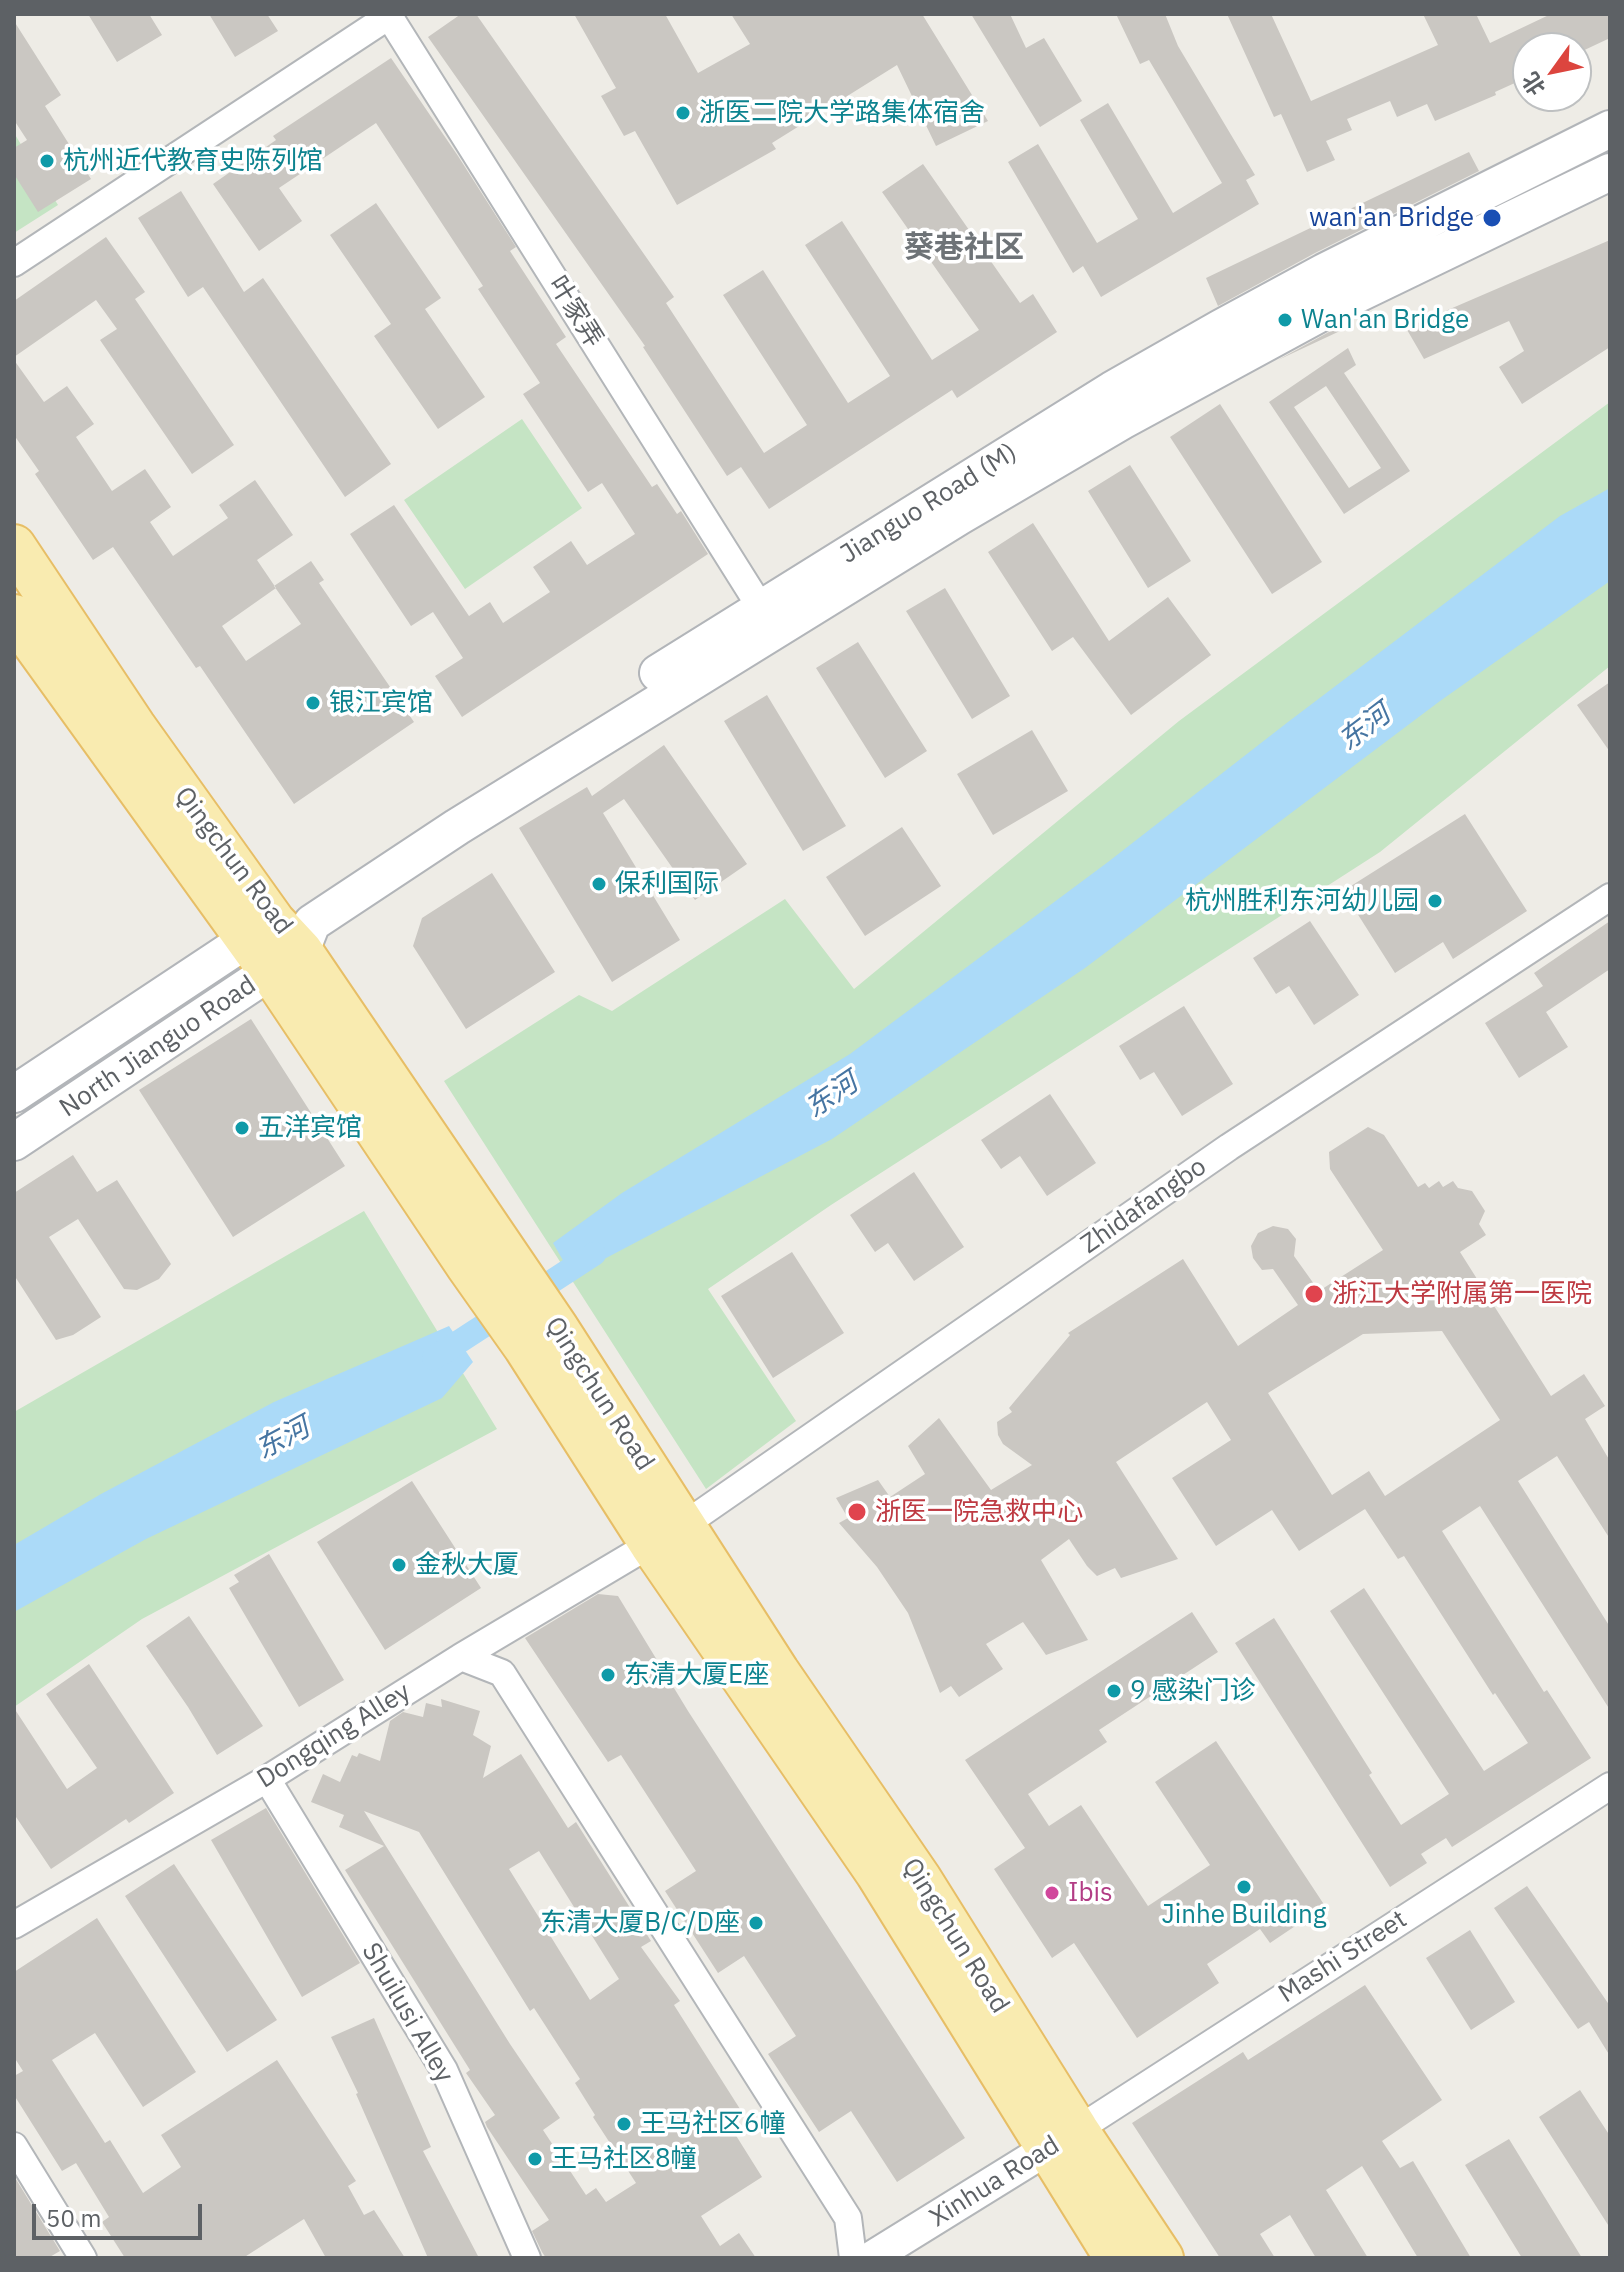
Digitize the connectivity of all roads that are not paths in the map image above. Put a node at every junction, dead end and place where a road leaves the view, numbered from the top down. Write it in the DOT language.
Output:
graph roads {
  1 [pos="390,15"];
  2 [pos="1610,129"];
  3 [pos="1610,172"];
  4 [pos="14,263"];
  5 [pos="14,546"];
  6 [pos="761,608"];
  7 [pos="14,617"];
  8 [pos="1610,897"];
  9 [pos="273,946"];
  10 [pos="14,1094"];
  11 [pos="14,1142"];
  12 [pos="668,1534"];
  13 [pos="461,1657"];
  14 [pos="267,1779"];
  15 [pos="1610,1786"];
  16 [pos="14,1925"];
  17 [pos="1063,2140"];
  18 [pos="14,2146"];
  19 [pos="83,2258"];
  20 [pos="527,2258"];
  21 [pos="853,2258"];
  22 [pos="871,2258"];
  23 [pos="1116,2258"];
  24 [pos="1162,2258"];
  1 -- 4 [label="street"];
  1 -- 6 [label="street, 叶家弄"];
  2 -- 6 [label="main road, Jianguo Road (M)"];
  3 -- 9 [label="main road, Jianguo Road (M)"];
  5 -- 9 [label="main road, Qingchun Road"];
  6 -- 9 [label="main road, Jianguo Road (M)"];
  7 -- 9 [label="main road, Qingchun Road"];
  8 -- 12 [label="street, Zhidafangbo"];
  9 -- 10 [label="main road, North Jianguo Road"];
  9 -- 11 [label="main road, North Jianguo Road"];
  9 -- 12 [label="main road, Qingchun Road"];
  12 -- 13 [label="street, Dongqing Alley"];
  12 -- 17 [label="main road, Qingchun Road"];
  13 -- 14 [label="street, Dongqing Alley"];
  13 -- 21 [label="street"];
  14 -- 16 [label="street, Dongqing Alley"];
  14 -- 20 [label="street, Shuilusi Alley"];
  15 -- 17 [label="street, Mashi Street"];
  17 -- 22 [label="street, Xinhua Road"];
  17 -- 23 [label="main road, Qingchun Road"];
  17 -- 24 [label="main road, Qingchun Road"];
  18 -- 19 [label="street"];
}
